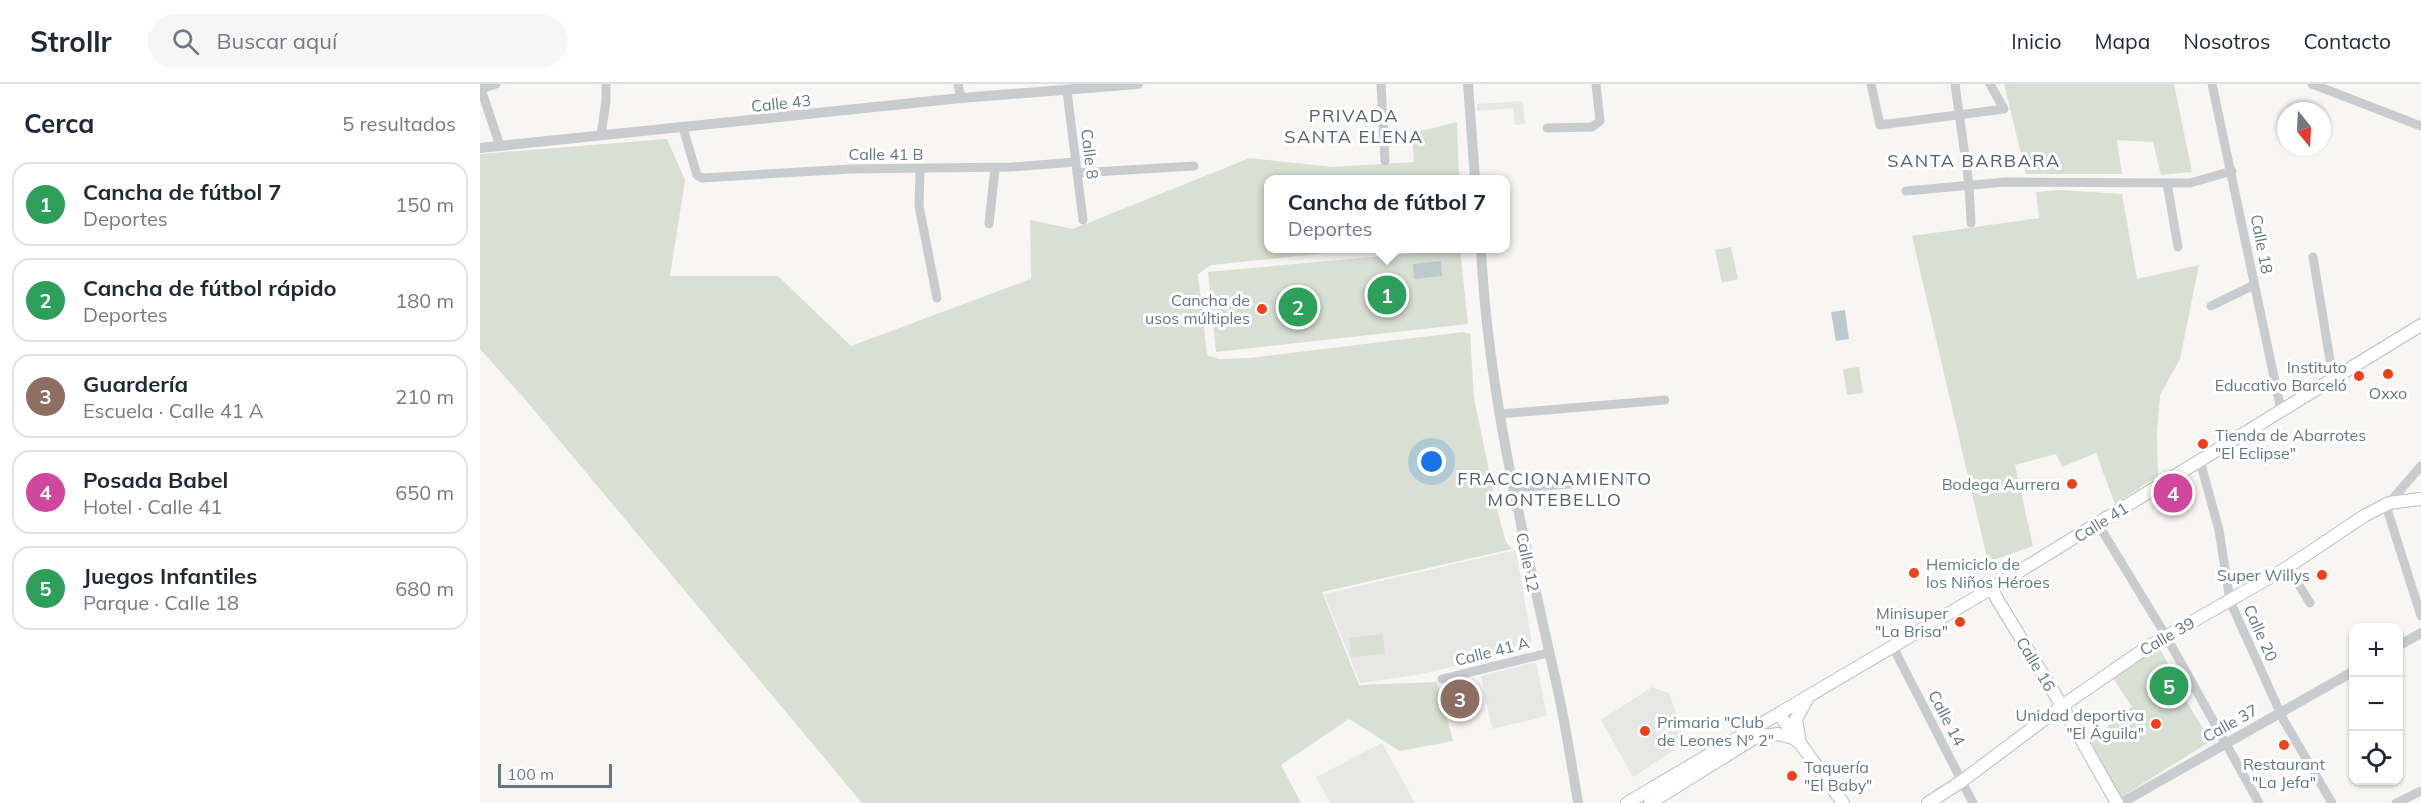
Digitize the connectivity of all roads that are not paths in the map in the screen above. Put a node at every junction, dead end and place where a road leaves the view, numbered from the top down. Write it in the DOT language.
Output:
graph roads {
  1 [pos="496,84"];
  2 [pos="606,84"];
  3 [pos="958,84"];
  4 [pos="1138,84"];
  5 [pos="1381,84"];
  6 [pos="1468,84"];
  7 [pos="1596,84"];
  8 [pos="1871,84"];
  9 [pos="1955,84"];
  10 [pos="1990,84"];
  11 [pos="2212,84"];
  12 [pos="2313,84"];
  13 [pos="481,87"];
  14 [pos="1067,91"];
  15 [pos="961,99"];
  16 [pos="1959,115"];
  17 [pos="2421,126"];
  18 [pos="683,128"];
  19 [pos="1547,128"];
  20 [pos="601,135"];
  21 [pos="500,146"];
  22 [pos="480,148"];
  23 [pos="1385,161"];
  24 [pos="1076,162"];
  25 [pos="1194,166"];
  26 [pos="995,168"];
  27 [pos="920,170"];
  28 [pos="2232,171"];
  29 [pos="1077,173"];
  30 [pos="1475,175"];
  31 [pos="2167,183"];
  32 [pos="1969,184"];
  33 [pos="1906,191"];
  34 [pos="1083,220"];
  35 [pos="1971,223"];
  36 [pos="989,224"];
  37 [pos="2178,247"];
  38 [pos="1481,253"];
  39 [pos="2313,257"];
  40 [pos="2254,285"];
  41 [pos="937,298"];
  42 [pos="2211,306"];
  43 [pos="2421,325"];
  44 [pos="2333,378"];
  45 [pos="1665,400"];
  46 [pos="2281,410"];
  47 [pos="1499,414"];
  48 [pos="2200,461"];
  49 [pos="2421,466"];
  50 [pos="1623,480"];
  51 [pos="1514,488"];
  52 [pos="2421,499"];
  53 [pos="2389,503"];
  54 [pos="2098,524"];
  55 [pos="2288,567"];
  56 [pos="1992,588"];
  57 [pos="2230,601"];
  58 [pos="2310,603"];
  59 [pos="2421,616"];
  60 [pos="2421,633"];
  61 [pos="2166,636"];
  62 [pos="2403,643"];
  63 [pos="1893,647"];
  64 [pos="1548,652"];
  65 [pos="2349,674"];
  66 [pos="1442,679"];
  67 [pos="1814,694"];
  68 [pos="2062,706"];
  69 [pos="2280,713"];
  70 [pos="1779,714"];
  71 [pos="2226,742"];
  72 [pos="1801,744"];
  73 [pos="1962,781"];
  74 [pos="2421,791"];
  75 [pos="1578,803"];
  76 [pos="1627,803"];
  77 [pos="1650,803"];
  78 [pos="1843,803"];
  79 [pos="1928,803"];
  80 [pos="1973,803"];
  81 [pos="2119,803"];
  82 [pos="2259,803"];
  83 [pos="2332,803"];
  84 [pos="2396,803"];
  1 -- 13 [label="street"];
  2 -- 20 [label="street"];
  3 -- 15 [label="street"];
  4 -- 14 [label="street, Calle 43"];
  5 -- 23 [label="street"];
  6 -- 30 [label="street"];
  7 -- 19 [label="street"];
  8 -- 16 [label="street"];
  9 -- 16 [label="street"];
  10 -- 16 [label="street"];
  11 -- 28 [label="street, Calle 18"];
  12 -- 17 [label="street"];
  13 -- 21 [label="street"];
  14 -- 15 [label="street, Calle 43"];
  14 -- 24 [label="street, Calle 8"];
  15 -- 18 [label="street, Calle 43"];
  16 -- 32 [label="street"];
  18 -- 20 [label="street, Calle 43"];
  18 -- 27 [label="street, Calle 41 B"];
  20 -- 21 [label="street, Calle 43"];
  21 -- 22 [label="street, Calle 43"];
  24 -- 26 [label="street, Calle 41 B"];
  24 -- 29 [label="street, Calle 8"];
  25 -- 29 [label="street"];
  26 -- 27 [label="street, Calle 41 B"];
  26 -- 36 [label="street"];
  27 -- 41 [label="street"];
  28 -- 31 [label="street"];
  28 -- 40 [label="street, Calle 18"];
  29 -- 34 [label="street, Calle 8"];
  31 -- 32 [label="street"];
  31 -- 37 [label="street"];
  32 -- 33 [label="street"];
  32 -- 35 [label="street"];
  38 -- 47 [label="street, Calle 12"];
  39 -- 44 [label="street"];
  40 -- 42 [label="street"];
  40 -- 46 [label="street, Calle 18"];
  43 -- 44 [label="main road, Calle 41"];
  44 -- 46 [label="main road, Calle 41"];
  45 -- 47 [label="street"];
  46 -- 48 [label="main road, Calle 41"];
  47 -- 51 [label="street, Calle 12"];
  48 -- 54 [label="main road, Calle 41"];
  48 -- 57 [label="street, Calle 20"];
  49 -- 53 [label="street"];
  50 -- 51 [label="street"];
  51 -- 64 [label="street, Calle 12"];
  52 -- 53 [label="main road, Calle 39"];
  53 -- 55 [label="main road, Calle 39"];
  53 -- 59 [label="street"];
  54 -- 56 [label="main road, Calle 41"];
  54 -- 61 [label="street"];
  55 -- 57 [label="main road, Calle 39"];
  55 -- 58 [label="street"];
  56 -- 63 [label="main road, Calle 41"];
  56 -- 68 [label="main road, Calle 16"];
  57 -- 61 [label="main road, Calle 39"];
  57 -- 69 [label="street, Calle 20"];
  60 -- 62 [label="street"];
  61 -- 68 [label="main road, Calle 39"];
  61 -- 71 [label="street"];
  63 -- 67 [label="main road, Calle 41"];
  63 -- 73 [label="street, Calle 14"];
  64 -- 66 [label="street, Calle 41 A"];
  64 -- 75 [label="street, Calle 12"];
  65 -- 69 [label="street, Calle 37"];
  67 -- 70 [label="main road, Calle 41"];
  67 -- 72 [label="main road"];
  68 -- 73 [label="main road, Calle 39"];
  68 -- 81 [label="main road, Calle 16"];
  69 -- 71 [label="street, Calle 37"];
  69 -- 83 [label="street, Calle 20"];
  70 -- 72 [label="main road"];
  70 -- 76 [label="main road, Calle 41"];
  71 -- 81 [label="street, Calle 37"];
  71 -- 82 [label="street"];
  72 -- 77 [label="main road"];
  72 -- 78 [label="main road"];
  73 -- 79 [label="main road, Calle 39"];
  73 -- 80 [label="street, Calle 14"];
  74 -- 84 [label="street"];
}
